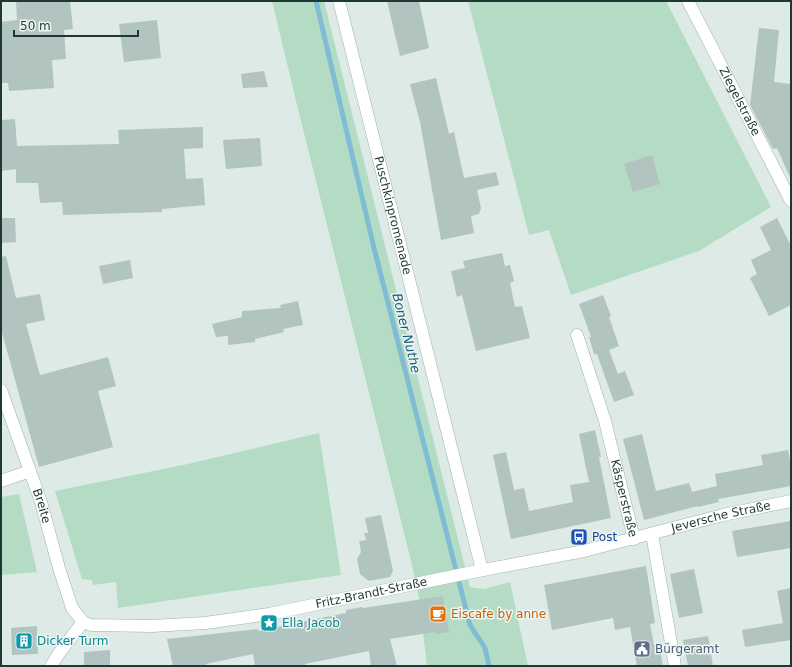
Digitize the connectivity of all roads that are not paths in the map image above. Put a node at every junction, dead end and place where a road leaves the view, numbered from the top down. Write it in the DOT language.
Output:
graph roads {
  1 [pos="340,1"];
  2 [pos="688,1"];
  3 [pos="791,201"];
  4 [pos="577,335"];
  5 [pos="1,390"];
  6 [pos="30,471"];
  7 [pos="1,481"];
  8 [pos="791,501"];
  9 [pos="652,534"];
  10 [pos="634,538"];
  11 [pos="478,571"];
  12 [pos="82,622"];
  13 [pos="52,666"];
  14 [pos="674,666"];
  1 -- 11 [label="street, Puschkinpromenade"];
  2 -- 3 [label="street, Ziegelstraße"];
  4 -- 10 [label="street, Käsperstraße"];
  5 -- 6 [label="street, Breite"];
  6 -- 7 [label="street"];
  6 -- 12 [label="street, Breite"];
  8 -- 9 [label="street, Jeversche Straße"];
  9 -- 10 [label="street, Käsperstraße"];
  9 -- 14 [label="street, Käsperstraße"];
  10 -- 11 [label="street, Fritz-Brandt-Straße"];
  11 -- 12 [label="street, Fritz-Brandt-Straße"];
  12 -- 13 [label="street"];
}
